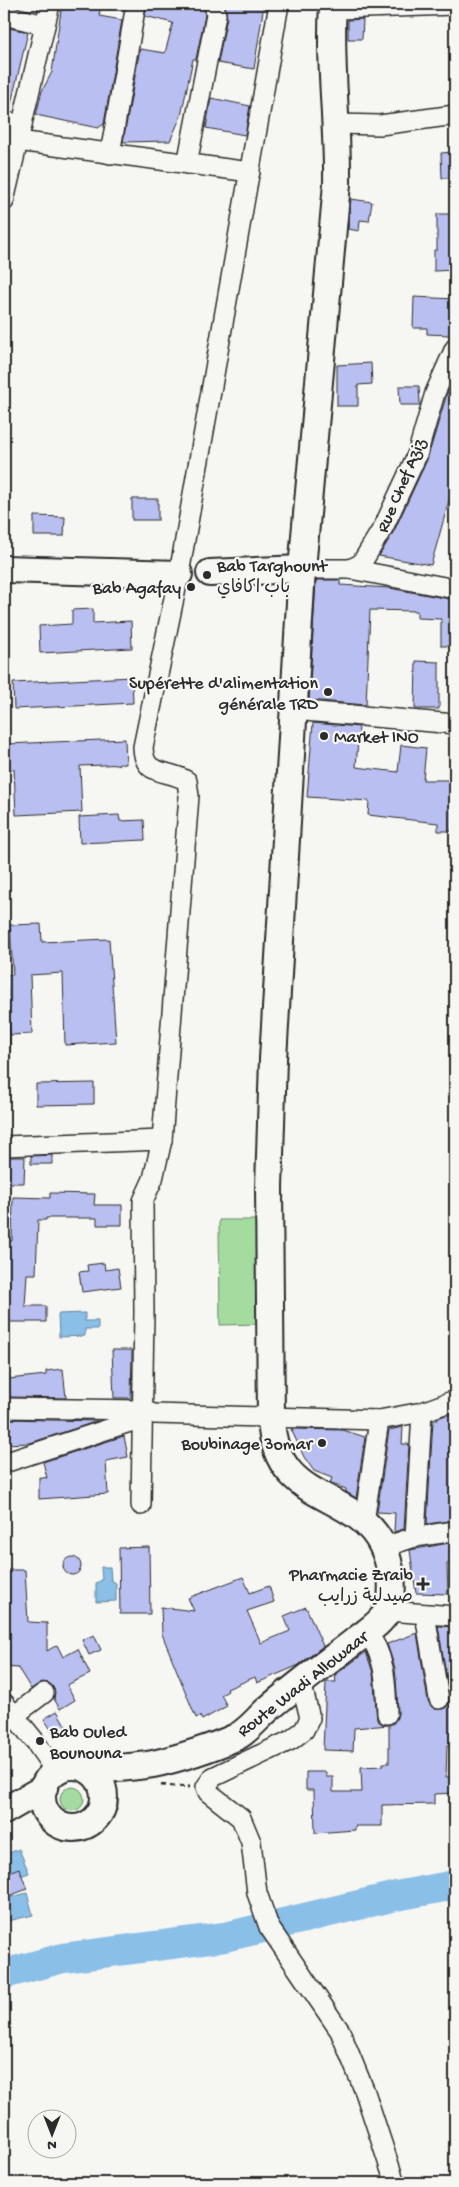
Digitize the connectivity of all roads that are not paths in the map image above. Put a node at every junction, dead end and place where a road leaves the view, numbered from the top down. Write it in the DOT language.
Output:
graph roads {
  1 [pos="50,4"];
  2 [pos="136,4"];
  3 [pos="214,4"];
  4 [pos="279,4"];
  5 [pos="333,9"];
  6 [pos="455,10"];
  7 [pos="4,16"];
  8 [pos="45,25"];
  9 [pos="455,115"];
  10 [pos="337,124"];
  11 [pos="15,129"];
  12 [pos="110,154"];
  13 [pos="187,164"];
  14 [pos="250,172"];
  15 [pos="4,201"];
  16 [pos="455,348"];
  17 [pos="4,569"];
  18 [pos="350,569"];
  19 [pos="302,570"];
  20 [pos="210,572"];
  21 [pos="179,574"];
  22 [pos="455,589"];
  23 [pos="293,710"];
  24 [pos="455,724"];
  25 [pos="4,1024"];
  26 [pos="6,1081"];
  27 [pos="162,1140"];
  28 [pos="4,1146"];
  29 [pos="455,1400"];
  30 [pos="4,1408"];
  31 [pos="142,1410"];
  32 [pos="422,1412"];
  33 [pos="271,1418"];
  34 [pos="379,1420"];
  35 [pos="4,1464"];
  36 [pos="141,1505"];
  37 [pos="364,1522"];
  38 [pos="455,1531"];
  39 [pos="415,1537"];
  40 [pos="384,1547"];
  41 [pos="388,1611"];
  42 [pos="426,1614"];
  43 [pos="455,1616"];
  44 [pos="366,1632"];
  45 [pos="301,1682"];
  46 [pos="44,1692"];
  47 [pos="439,1699"];
  48 [pos="9,1709"];
  49 [pos="387,1714"];
  50 [pos="89,1770"];
  51 [pos="155,1774"];
  52 [pos="50,1780"];
  53 [pos="104,1801"];
  54 [pos="4,1812"];
  55 [pos="47,1814"];
  56 [pos="4,1819"];
  57 [pos="395,2183"];
  1 -- 8 [label="street"];
  2 -- 12 [label="street"];
  3 -- 13 [label="street"];
  4 -- 14 [label="street"];
  5 -- 6 [label="lane"];
  5 -- 10 [label="street"];
  7 -- 8 [label="street"];
  8 -- 11 [label="street"];
  9 -- 10 [label="street"];
  10 -- 19 [label="street"];
  11 -- 12 [label="street"];
  11 -- 15 [label="street"];
  12 -- 13 [label="street"];
  13 -- 14 [label="street"];
  14 -- 21 [label="street"];
  16 -- 18 [label="street, Rue Chef Aziz"];
  17 -- 21 [label="street"];
  18 -- 19 [label="street"];
  18 -- 22 [label="street"];
  19 -- 20 [label="street"];
  19 -- 23 [label="street"];
  21 -- 27 [label="street"];
  23 -- 24 [label="street"];
  23 -- 33 [label="street"];
  25 -- 26 [label="lane"];
  27 -- 28 [label="street"];
  27 -- 31 [label="street"];
  29 -- 32 [label="street"];
  30 -- 31 [label="street"];
  31 -- 33 [label="street"];
  31 -- 35 [label="street"];
  31 -- 36 [label="street"];
  32 -- 34 [label="street"];
  32 -- 39 [label="street"];
  33 -- 34 [label="street"];
  33 -- 37 [label="street"];
  34 -- 37 [label="street"];
  37 -- 40 [label="street"];
  38 -- 39 [label="street"];
  39 -- 40 [label="street"];
  40 -- 41 [label="street"];
  41 -- 42 [label="street"];
  41 -- 44 [label="street, Route Wadi Allowaar"];
  42 -- 43 [label="street"];
  42 -- 47 [label="street"];
  44 -- 45 [label="street, Route Wadi Allowaar"];
  44 -- 49 [label="street"];
  45 -- 51 [label="street, Route Wadi Allowaar"];
  45 -- 57 [label="street"];
  46 -- 48 [label="street"];
  48 -- 52 [label="street"];
  50 -- 51 [label="street, Route Wadi Allowaar"];
  50 -- 52 [label="street"];
  50 -- 53 [label="street"];
  51 -- 53 [label="street, Route Wadi Allowaar"];
  52 -- 54 [label="street"];
  52 -- 55 [label="street"];
  53 -- 55 [label="street"];
  55 -- 56 [label="street"];
}
